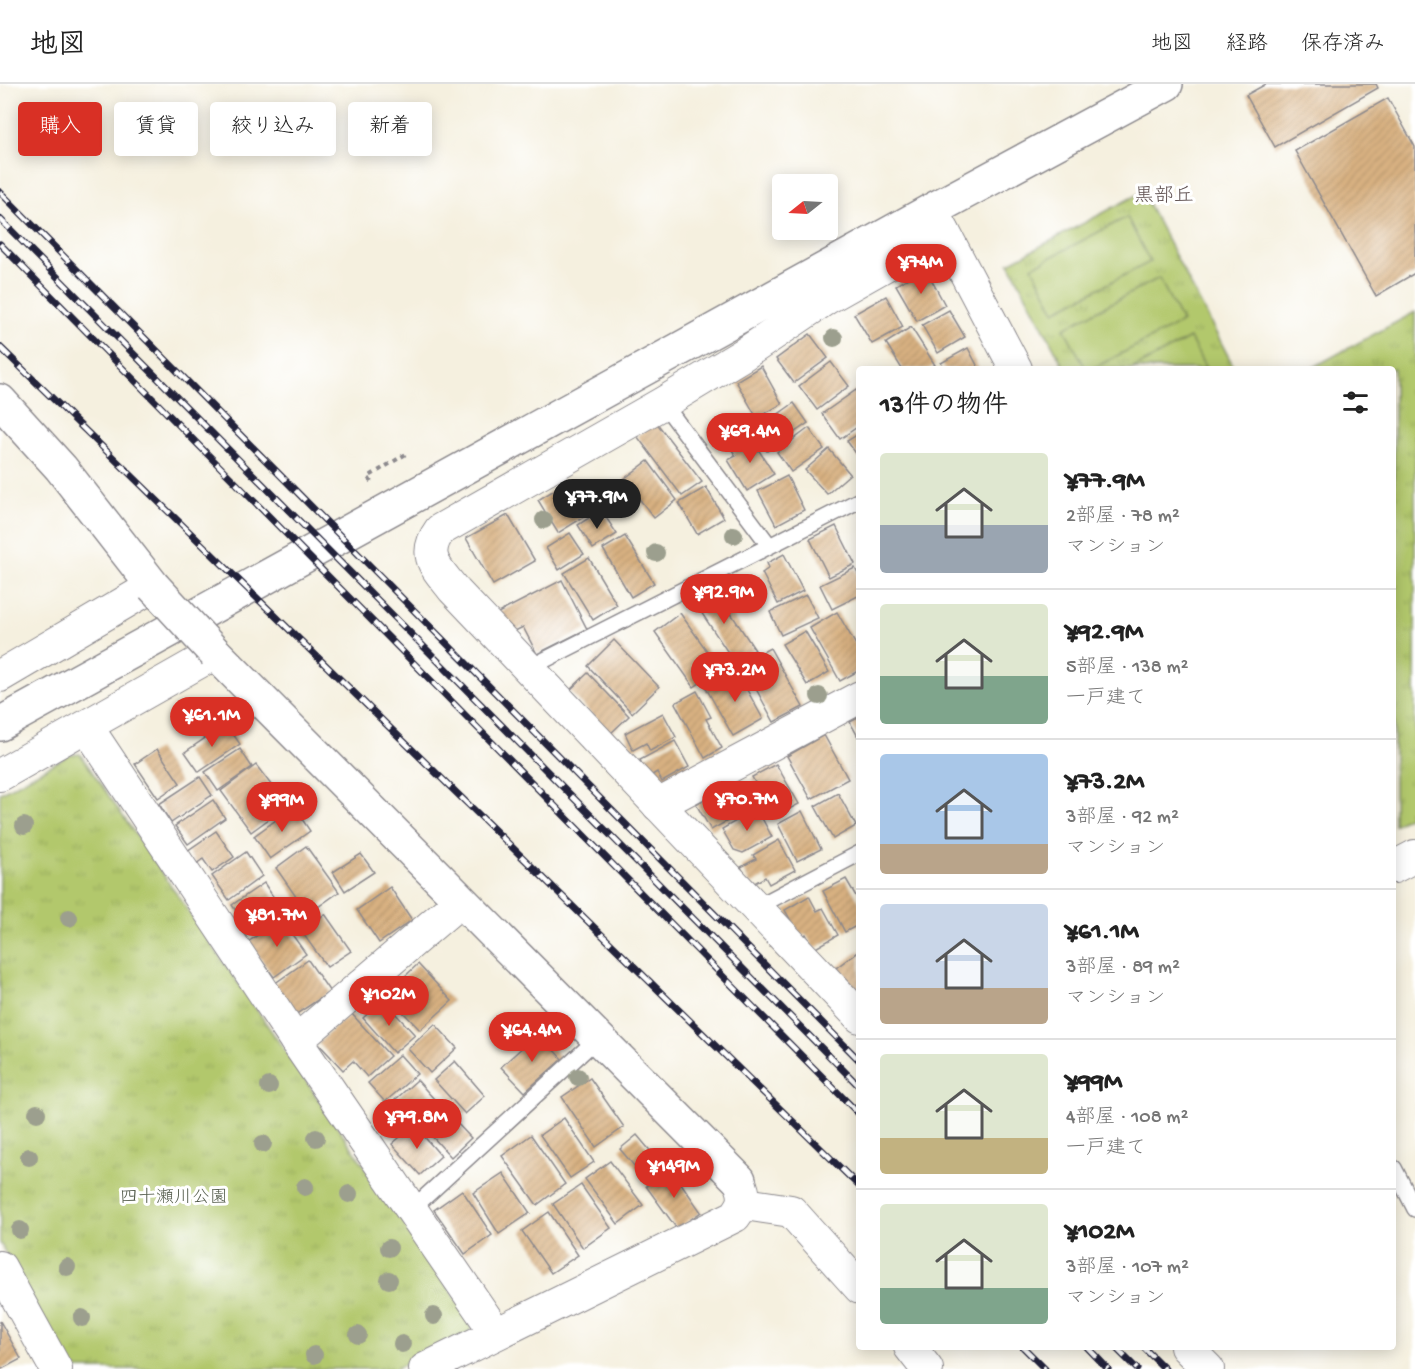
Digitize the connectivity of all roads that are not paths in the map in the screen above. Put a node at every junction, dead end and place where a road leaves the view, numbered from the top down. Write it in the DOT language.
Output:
graph roads {
  1 [pos="1166,84"];
  2 [pos="938,221"];
  3 [pos="1014,366"];
  4 [pos="0,401"];
  5 [pos="663,403"];
  6 [pos="856,502"];
  7 [pos="770,545"];
  8 [pos="153,586"];
  9 [pos="215,653"];
  10 [pos="529,668"];
  11 [pos="0,676"];
  12 [pos="856,699"];
  13 [pos="0,724"];
  14 [pos="87,727"];
  15 [pos="0,775"];
  16 [pos="658,805"];
  17 [pos="856,855"];
  18 [pos="1415,856"];
  19 [pos="1396,866"];
  20 [pos="459,902"];
  21 [pos="755,908"];
  22 [pos="856,1013"];
  23 [pos="598,1038"];
  24 [pos="296,1041"];
  25 [pos="1396,1172"];
  26 [pos="742,1192"];
  27 [pos="412,1209"];
  28 [pos="1415,1209"];
  29 [pos="0,1268"];
  30 [pos="856,1284"];
  31 [pos="496,1334"];
  32 [pos="912,1350"];
  33 [pos="1189,1350"];
  34 [pos="56,1369"];
  35 [pos="424,1369"];
  36 [pos="927,1369"];
  37 [pos="1208,1369"];
  1 -- 2 [label="street"];
  2 -- 3 [label="street"];
  2 -- 5 [label="street"];
  2 -- 13 [label="street"];
  4 -- 8 [label="street"];
  5 -- 7 [label="lane"];
  5 -- 10 [label="street"];
  6 -- 7 [label="lane"];
  7 -- 10 [label="lane"];
  8 -- 9 [label="street, bridge"];
  8 -- 11 [label="street"];
  9 -- 14 [label="street"];
  9 -- 20 [label="street"];
  10 -- 16 [label="street"];
  12 -- 16 [label="street"];
  14 -- 15 [label="street"];
  14 -- 24 [label="street"];
  16 -- 21 [label="street"];
  17 -- 21 [label="lane"];
  18 -- 19 [label="street"];
  20 -- 23 [label="street"];
  20 -- 24 [label="street"];
  21 -- 22 [label="street"];
  23 -- 26 [label="street"];
  23 -- 27 [label="lane"];
  24 -- 27 [label="street"];
  25 -- 28 [label="lane"];
  26 -- 30 [label="street"];
  26 -- 31 [label="street"];
  27 -- 31 [label="street"];
  29 -- 34 [label="street"];
  31 -- 35 [label="street"];
  32 -- 36 [label="street"];
  33 -- 37 [label="street"];
}
